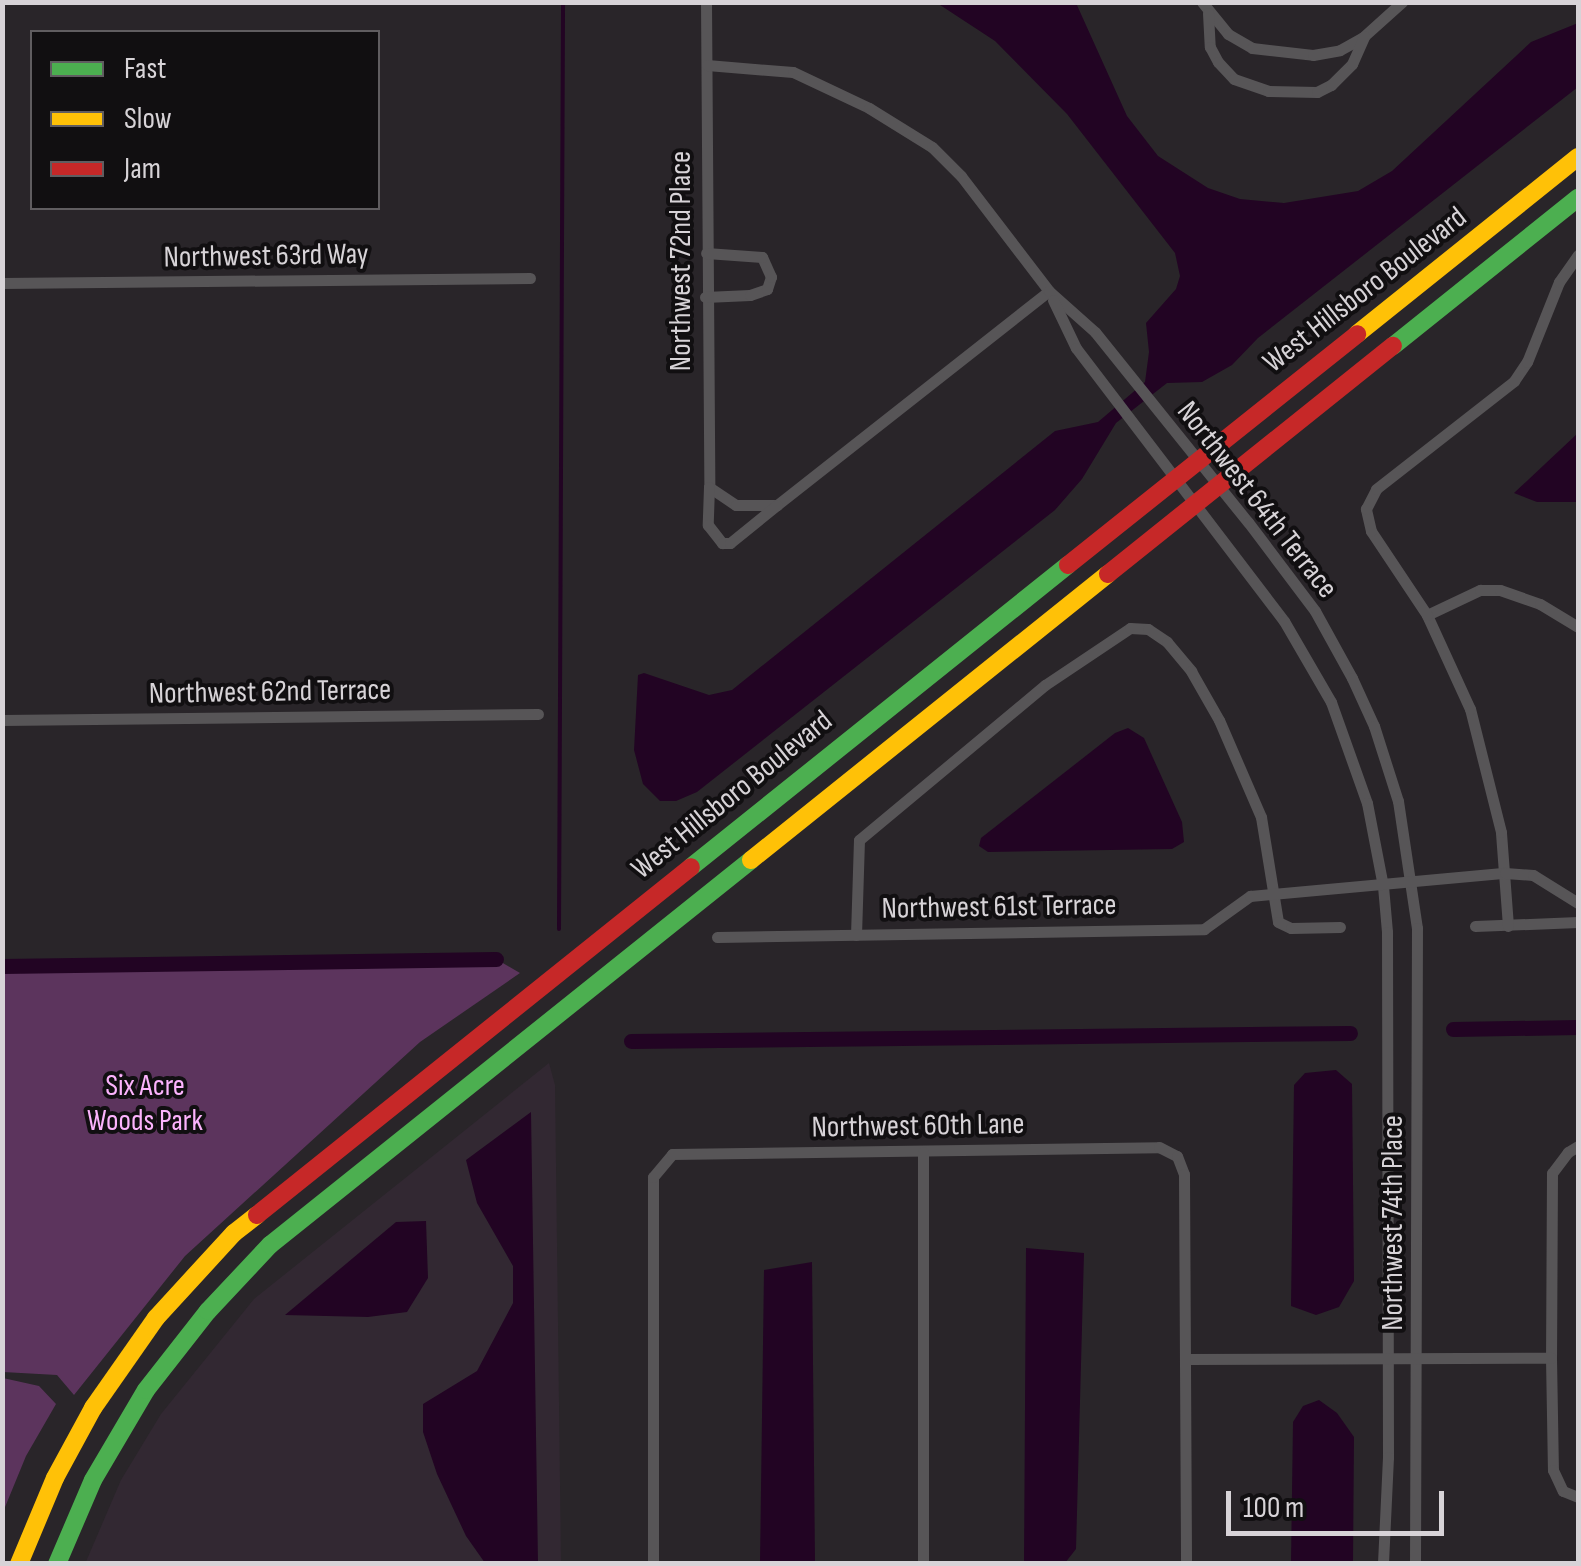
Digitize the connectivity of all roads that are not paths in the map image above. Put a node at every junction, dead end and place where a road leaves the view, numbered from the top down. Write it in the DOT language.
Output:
graph roads {
  1 [pos="706,2"];
  2 [pos="1402,2"];
  3 [pos="1204,8"];
  4 [pos="1364,36"];
  5 [pos="707,65"];
  6 [pos="1578,157"];
  7 [pos="1578,198"];
  8 [pos="706,253"];
  9 [pos="1578,256"];
  10 [pos="530,278"];
  11 [pos="2,283"];
  12 [pos="1048,291"];
  13 [pos="706,297"];
  14 [pos="1095,332"];
  15 [pos="1076,348"];
  16 [pos="1196,459"];
  17 [pos="1176,475"];
  18 [pos="1218,485"];
  19 [pos="708,487"];
  20 [pos="1196,502"];
  21 [pos="777,504"];
  22 [pos="1427,615"];
  23 [pos="1578,627"];
  24 [pos="538,714"];
  25 [pos="2,720"];
  26 [pos="1505,873"];
  27 [pos="1413,883"];
  28 [pos="1383,886"];
  29 [pos="1272,894"];
  30 [pos="1578,903"];
  31 [pos="1578,922"];
  32 [pos="1475,926"];
  33 [pos="1508,926"];
  34 [pos="1340,927"];
  35 [pos="856,935"];
  36 [pos="717,937"];
  37 [pos="1573,1149"];
  38 [pos="924,1152"];
  39 [pos="1388,1358"];
  40 [pos="1418,1358"];
  41 [pos="1551,1358"];
  42 [pos="1186,1359"];
  43 [pos="1578,1497"];
  44 [pos="18,1564"];
  45 [pos="57,1564"];
  46 [pos="653,1564"];
  47 [pos="923,1564"];
  48 [pos="1186,1564"];
  49 [pos="1384,1564"];
  50 [pos="1415,1564"];
  1 -- 5 [label="street, Northwest 72nd Place"];
  2 -- 4 [label="street"];
  3 -- 4 [label="street"];
  3 -- 4 [label="street"];
  5 -- 8 [label="street, Northwest 72nd Place"];
  5 -- 12 [label="street, Northwest 64th Terrace"];
  6 -- 16 [label="street, West Hillsboro Boulevard"];
  7 -- 18 [label="street, West Hillsboro Boulevard"];
  8 -- 13 [label="street, Northwest 72nd Place"];
  8 -- 13 [label="street"];
  9 -- 22 [label="street"];
  10 -- 11 [label="street, Northwest 63rd Way"];
  12 -- 14 [label="street, Northwest 64th Terrace"];
  12 -- 15 [label="street, Northwest 64th Terrace"];
  12 -- 21 [label="street"];
  13 -- 19 [label="street, Northwest 72nd Place"];
  14 -- 15 [label="street"];
  14 -- 16 [label="street, Northwest 64th Terrace"];
  15 -- 17 [label="street, Northwest 64th Terrace"];
  16 -- 17 [label="street, West Hillsboro Boulevard"];
  16 -- 18 [label="street, Northwest 64th Terrace"];
  17 -- 20 [label="street, Northwest 64th Terrace"];
  17 -- 44 [label="street, West Hillsboro Boulevard"];
  18 -- 20 [label="street, West Hillsboro Boulevard"];
  18 -- 27 [label="street, Northwest 64th Terrace"];
  19 -- 21 [label="street"];
  19 -- 21 [label="street, Northwest 72nd Place"];
  20 -- 28 [label="street, Northwest 64th Terrace"];
  20 -- 45 [label="street, West Hillsboro Boulevard"];
  22 -- 23 [label="street"];
  22 -- 26 [label="street"];
  24 -- 25 [label="street, Northwest 62nd Terrace"];
  26 -- 27 [label="street, Northwest 61st Terrace"];
  26 -- 30 [label="street, Northwest 61st Terrace"];
  26 -- 33 [label="street"];
  27 -- 28 [label="street, Northwest 61st Terrace"];
  27 -- 40 [label="street, Northwest 74th Place"];
  28 -- 29 [label="street, Northwest 61st Terrace"];
  28 -- 39 [label="street, Northwest 74th Place"];
  29 -- 34 [label="street"];
  29 -- 35 [label="street, Northwest 61st Terrace"];
  29 -- 35 [label="street"];
  31 -- 33 [label="street"];
  32 -- 33 [label="street"];
  35 -- 36 [label="street, Northwest 61st Terrace"];
  37 -- 41 [label="street"];
  38 -- 42 [label="street, Northwest 60th Lane"];
  38 -- 46 [label="street, Northwest 60th Lane"];
  38 -- 47 [label="street"];
  39 -- 40 [label="street"];
  39 -- 42 [label="street"];
  39 -- 49 [label="street, Northwest 74th Place"];
  40 -- 41 [label="street"];
  40 -- 50 [label="street, Northwest 74th Place"];
  41 -- 43 [label="street"];
  42 -- 48 [label="street"];
}
